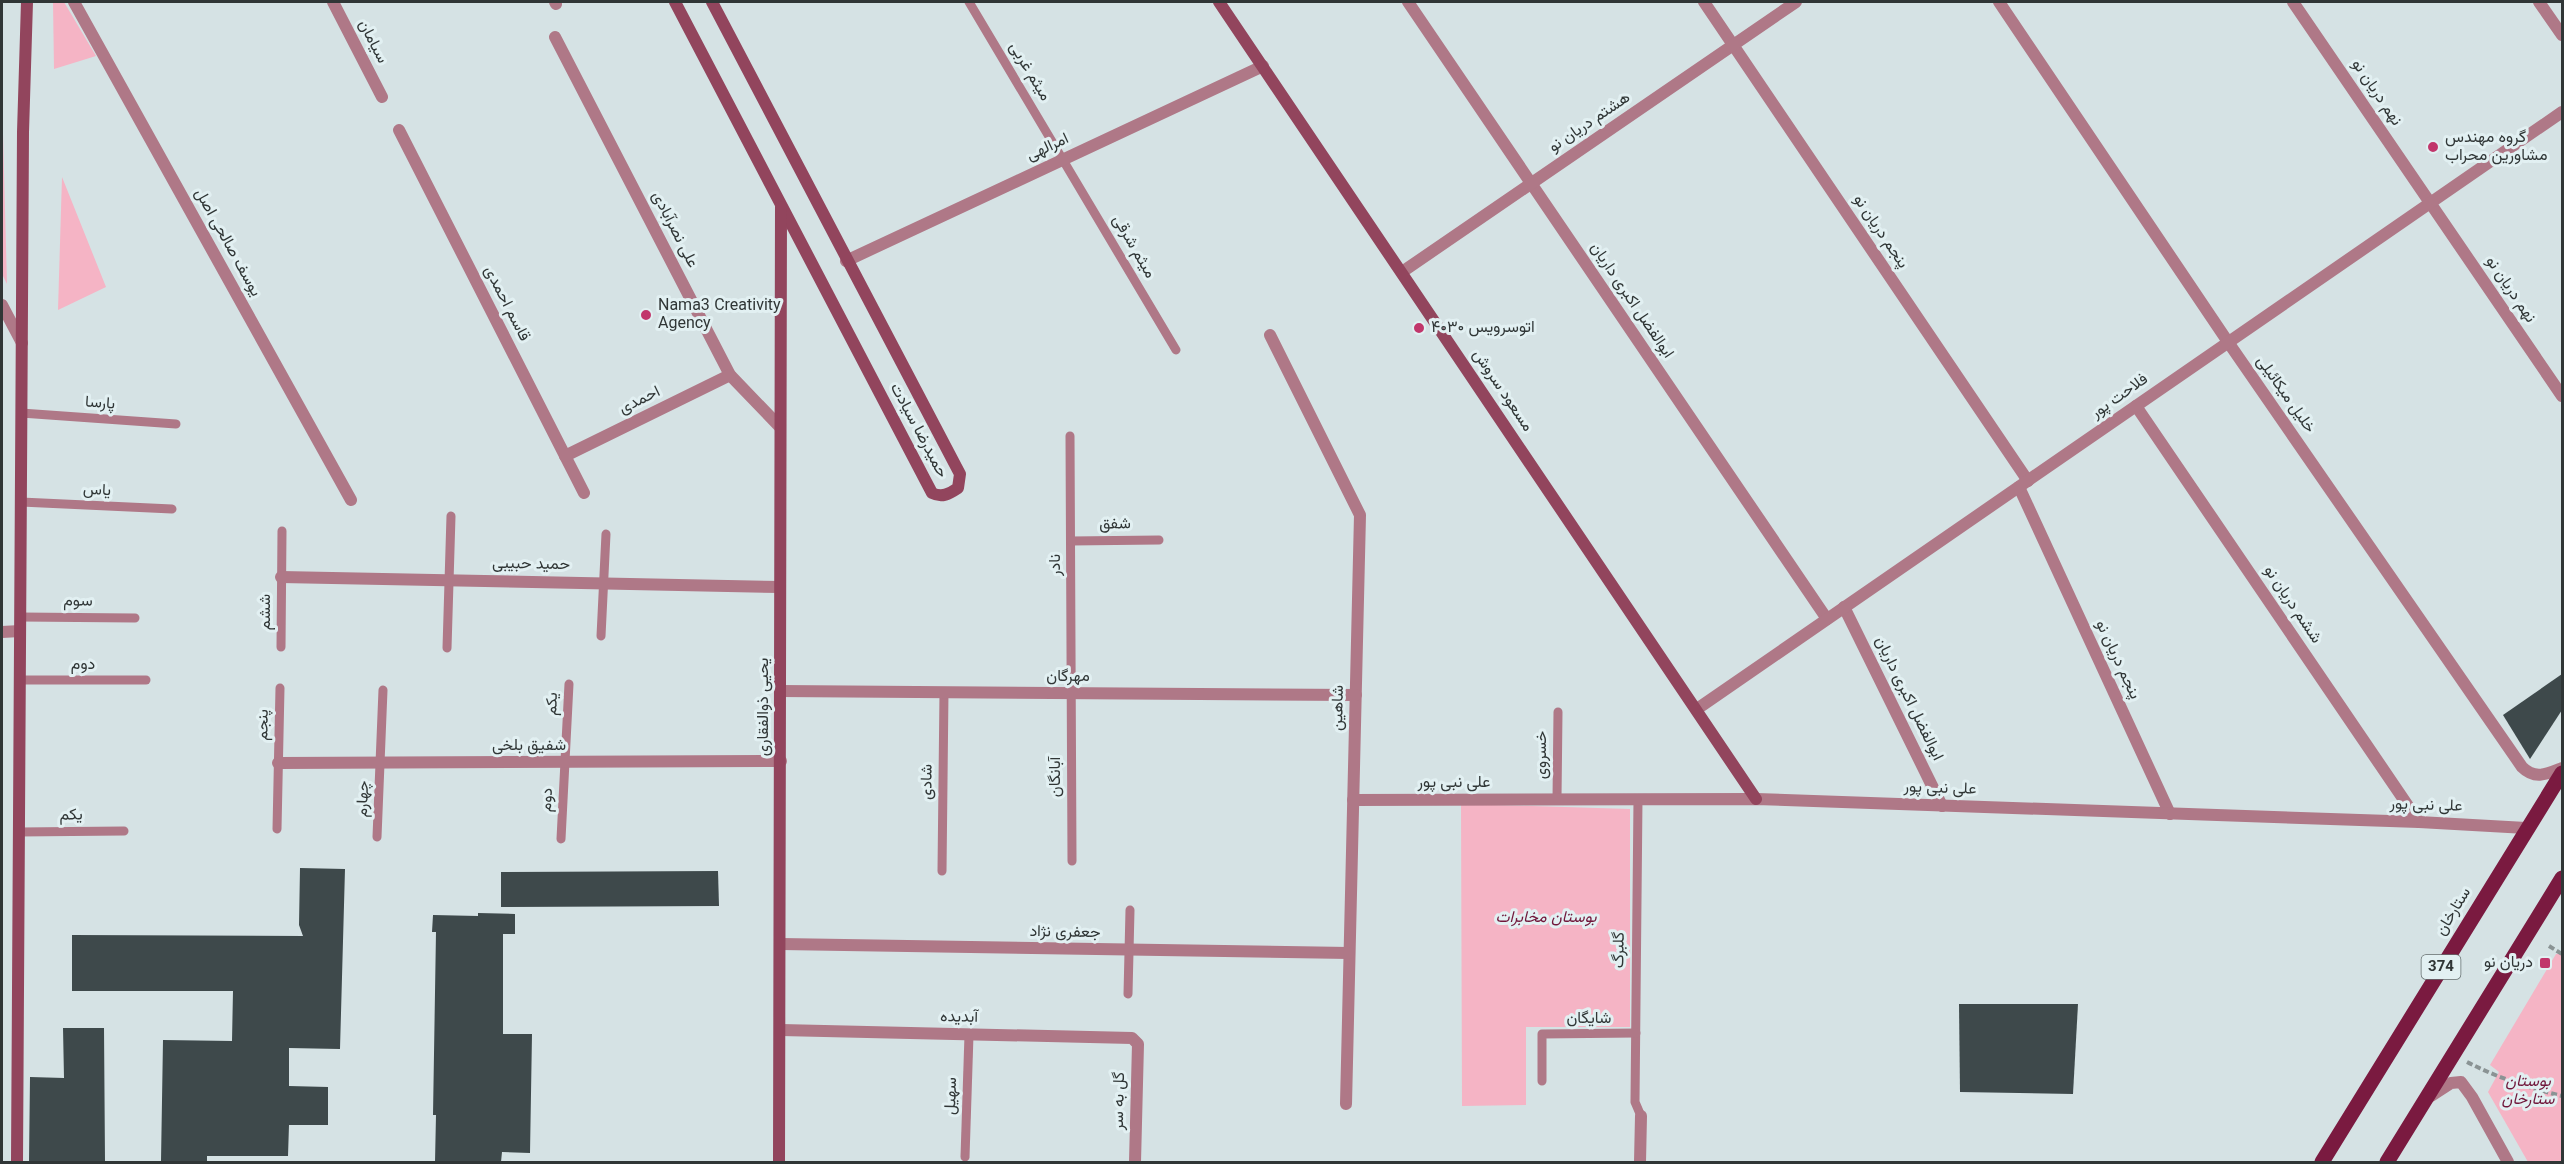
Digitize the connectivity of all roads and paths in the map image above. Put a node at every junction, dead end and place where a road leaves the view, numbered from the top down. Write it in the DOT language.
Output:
graph roads {
  1 [pos="27,2"];
  2 [pos="74,2"];
  3 [pos="333,2"];
  4 [pos="675,2"];
  5 [pos="712,2"];
  6 [pos="969,2"];
  7 [pos="1219,2"];
  8 [pos="1408,2"];
  9 [pos="1704,2"];
  10 [pos="1796,2"];
  11 [pos="1999,2"];
  12 [pos="2293,2"];
  13 [pos="2539,2"];
  14 [pos="2562,35"];
  15 [pos="555,37"];
  16 [pos="1733,45"];
  17 [pos="1263,66"];
  18 [pos="382,97"];
  19 [pos="2562,112"];
  20 [pos="399,130"];
  21 [pos="1064,159"];
  22 [pos="1532,183"];
  23 [pos="2431,203"];
  24 [pos="781,204"];
  25 [pos="802,244"];
  26 [pos="781,252"];
  27 [pos="846,261"];
  28 [pos="1401,272"];
  29 [pos="2,305"];
  30 [pos="1270,335"];
  31 [pos="2228,342"];
  32 [pos="22,344"];
  33 [pos="1176,350"];
  34 [pos="730,375"];
  35 [pos="2562,396"];
  36 [pos="2136,406"];
  37 [pos="21,413"];
  38 [pos="176,424"];
  39 [pos="780,427"];
  40 [pos="1070,436"];
  41 [pos="565,456"];
  42 [pos="2023,484"];
  43 [pos="584,493"];
  44 [pos="351,500"];
  45 [pos="21,502"];
  46 [pos="172,509"];
  47 [pos="451,516"];
  48 [pos="282,531"];
  49 [pos="606,534"];
  50 [pos="1159,540"];
  51 [pos="1071,541"];
  52 [pos="281,577"];
  53 [pos="449,580"];
  54 [pos="604,584"];
  55 [pos="780,587"];
  56 [pos="1844,608"];
  57 [pos="20,616"];
  58 [pos="135,618"];
  59 [pos="1827,619"];
  60 [pos="2,632"];
  61 [pos="20,632"];
  62 [pos="601,636"];
  63 [pos="281,647"];
  64 [pos="447,648"];
  65 [pos="20,680"];
  66 [pos="146,680"];
  67 [pos="569,684"];
  68 [pos="280,688"];
  69 [pos="383,690"];
  70 [pos="780,691"];
  71 [pos="944,692"];
  72 [pos="1071,693"];
  73 [pos="1356,695"];
  74 [pos="1697,709"];
  75 [pos="1558,711"];
  76 [pos="780,761"];
  77 [pos="380,762"];
  78 [pos="565,762"];
  79 [pos="278,763"];
  80 [pos="2562,768"];
  81 [pos="2562,773"];
  82 [pos="1557,799"];
  83 [pos="1638,799"];
  84 [pos="1756,799"];
  85 [pos="1353,800"];
  86 [pos="1942,806"];
  87 [pos="2170,814"];
  88 [pos="2419,822"];
  89 [pos="2526,828"];
  90 [pos="277,829"];
  91 [pos="19,831"];
  92 [pos="124,831"];
  93 [pos="377,837"];
  94 [pos="561,839"];
  95 [pos="1072,861"];
  96 [pos="942,871"];
  97 [pos="2562,878"];
  98 [pos="1130,910"];
  99 [pos="781,945"];
  100 [pos="2549,946"];
  101 [pos="1129,951"];
  102 [pos="1349,953"];
  103 [pos="2562,954"];
  104 [pos="1128,994"];
  105 [pos="781,1030"];
  106 [pos="1636,1033"];
  107 [pos="969,1035"];
  108 [pos="1136,1040"];
  109 [pos="2453,1055"];
  110 [pos="1542,1081"];
  111 [pos="2562,1096"];
  112 [pos="2423,1102"];
  113 [pos="1346,1104"];
  114 [pos="1641,1116"];
  115 [pos="965,1158"];
  116 [pos="17,1162"];
  117 [pos="779,1162"];
  118 [pos="1135,1162"];
  119 [pos="1640,1162"];
  120 [pos="2322,1162"];
  121 [pos="2387,1162"];
  122 [pos="2508,1162"];
  1 -- 32 [label="street"];
  2 -- 44 [label="street, یوسف صالحی اصل"];
  3 -- 18 [label="street, سیامان"];
  4 -- 24 [label="street, حمیدرضا سیادت"];
  5 -- 27 [label="street, حمیدرضا سیادت"];
  6 -- 21 [label="lane, میثم غربی"];
  7 -- 17 [label="street, مسعود سروش"];
  8 -- 22 [label="street, ابوالفضل اکبری داریان"];
  9 -- 16 [label="street, پنجم دریان‌ نو"];
  10 -- 16 [label="street, هشتم دریان‌ نو"];
  11 -- 31 [label="street, خلیل میکائیلی"];
  12 -- 23 [label="street, نهم دریان‌ نو"];
  13 -- 14 [label="street"];
  15 -- 34 [label="street, علی نصرآبادی"];
  16 -- 22 [label="street, هشتم دریان‌ نو"];
  16 -- 42 [label="street, پنجم دریان‌ نو"];
  17 -- 21 [label="street, امرالهی"];
  17 -- 28 [label="street, مسعود سروش"];
  19 -- 23 [label="street, فلاحت پور"];
  20 -- 41 [label="street, قاسم احمدی"];
  21 -- 27 [label="street, امرالهی"];
  21 -- 33 [label="lane, میثم شرقی"];
  22 -- 28 [label="street, هشتم دریان‌ نو"];
  22 -- 59 [label="street, ابوالفضل اکبری داریان"];
  23 -- 31 [label="street, فلاحت پور"];
  23 -- 35 [label="street, نهم دریان نو"];
  24 -- 25 [label="street, حمیدرضا سیادت"];
  24 -- 26 [label="street, یحیی ذوالفقاری"];
  25 -- 26 [label="street"];
  25 -- 27 [label="street, حمیدرضا سیادت"];
  26 -- 39 [label="street, یحیی ذوالفقاری"];
  28 -- 74 [label="street, مسعود سروش"];
  29 -- 32 [label="street"];
  30 -- 73 [label="street, شاهین"];
  31 -- 36 [label="street, فلاحت پور"];
  31 -- 80 [label="street, خلیل میکائیلی"];
  32 -- 37 [label="street"];
  34 -- 39 [label="street, علی نصرآبادی"];
  34 -- 41 [label="street, احمدی"];
  36 -- 42 [label="street, فلاحت پور"];
  36 -- 88 [label="street, ششم دریان نو"];
  37 -- 38 [label="lane, پارسا"];
  37 -- 45 [label="street"];
  39 -- 55 [label="street, یحیی ذوالفقاری"];
  40 -- 51 [label="lane, نادر"];
  41 -- 43 [label="street, قاسم احمدی"];
  42 -- 56 [label="street, فلاحت پور"];
  42 -- 87 [label="street, پنجم دریان‌ نو"];
  45 -- 46 [label="lane, یاس"];
  45 -- 57 [label="street"];
  47 -- 53 [label="lane"];
  48 -- 52 [label="lane"];
  49 -- 54 [label="lane"];
  50 -- 51 [label="lane, شفق"];
  51 -- 72 [label="lane, نادر"];
  52 -- 53 [label="street, حمید حبیبی"];
  52 -- 63 [label="lane, ششم"];
  53 -- 54 [label="street, حمید حبیبی"];
  53 -- 64 [label="lane"];
  54 -- 55 [label="street, حمید حبیبی"];
  54 -- 62 [label="lane"];
  55 -- 70 [label="street, یحیی ذوالفقاری"];
  56 -- 59 [label="street, فلاحت پور"];
  56 -- 86 [label="street, ابوالفضل اکبری داریان"];
  57 -- 58 [label="lane, سوم"];
  57 -- 61 [label="street"];
  59 -- 74 [label="street, فلاحت پور"];
  60 -- 61 [label="street"];
  61 -- 65 [label="street"];
  65 -- 66 [label="lane, دوم"];
  65 -- 91 [label="street"];
  67 -- 78 [label="lane, یکم"];
  68 -- 79 [label="lane, پنجم"];
  69 -- 77 [label="lane"];
  70 -- 71 [label="street, مهرگان"];
  70 -- 76 [label="street, یحیی ذوالفقاری"];
  71 -- 72 [label="street, مهرگان"];
  71 -- 96 [label="lane, شادی"];
  72 -- 73 [label="street, مهرگان"];
  72 -- 95 [label="lane, آبانگان"];
  73 -- 85 [label="street, شاهین"];
  74 -- 84 [label="street, مسعود سروش"];
  75 -- 82 [label="lane, خسروی"];
  76 -- 78 [label="street, شفیق بلخی"];
  76 -- 99 [label="street, یحیی ذوالفقاری"];
  77 -- 78 [label="street, شفیق بلخی"];
  77 -- 79 [label="street, شفیق بلخی"];
  77 -- 93 [label="lane, چهارم"];
  78 -- 94 [label="lane, دوم"];
  79 -- 90 [label="lane"];
  81 -- 89 [label="main road, ستارخان / 374"];
  82 -- 83 [label="street, علی نبی پور"];
  82 -- 85 [label="street, علی نبی پور"];
  83 -- 84 [label="street, علی نبی پور"];
  83 -- 106 [label="lane, گلبرگ"];
  84 -- 86 [label="street, علی نبی پور"];
  85 -- 102 [label="street, شاهین"];
  86 -- 87 [label="street, علی نبی پور"];
  87 -- 88 [label="street, علی نبی پور"];
  88 -- 89 [label="street, علی نبی پور"];
  89 -- 120 [label="main road, ستارخان / 374"];
  91 -- 92 [label="lane, یکم"];
  91 -- 116 [label="street"];
  97 -- 109 [label="main road"];
  98 -- 101 [label="lane"];
  99 -- 101 [label="street, جعفری نژاد"];
  99 -- 105 [label="street, یحیی ذوالفقاری"];
  100 -- 103 [label="path"];
  101 -- 102 [label="street, جعفری نژاد"];
  101 -- 104 [label="lane"];
  102 -- 113 [label="street, شاهین"];
  105 -- 107 [label="street, آبدیده"];
  105 -- 117 [label="street, یحیی ذوالفقاری"];
  106 -- 110 [label="lane, شایگان"];
  106 -- 114 [label="lane, گلبرگ"];
  107 -- 108 [label="street, آبدیده"];
  107 -- 115 [label="lane, سهیل"];
  108 -- 118 [label="street, گل به سر"];
  109 -- 111 [label="path"];
  109 -- 112 [label="main road"];
  112 -- 121 [label="main road"];
  112 -- 122 [label="street"];
  114 -- 119 [label="street"];
}
